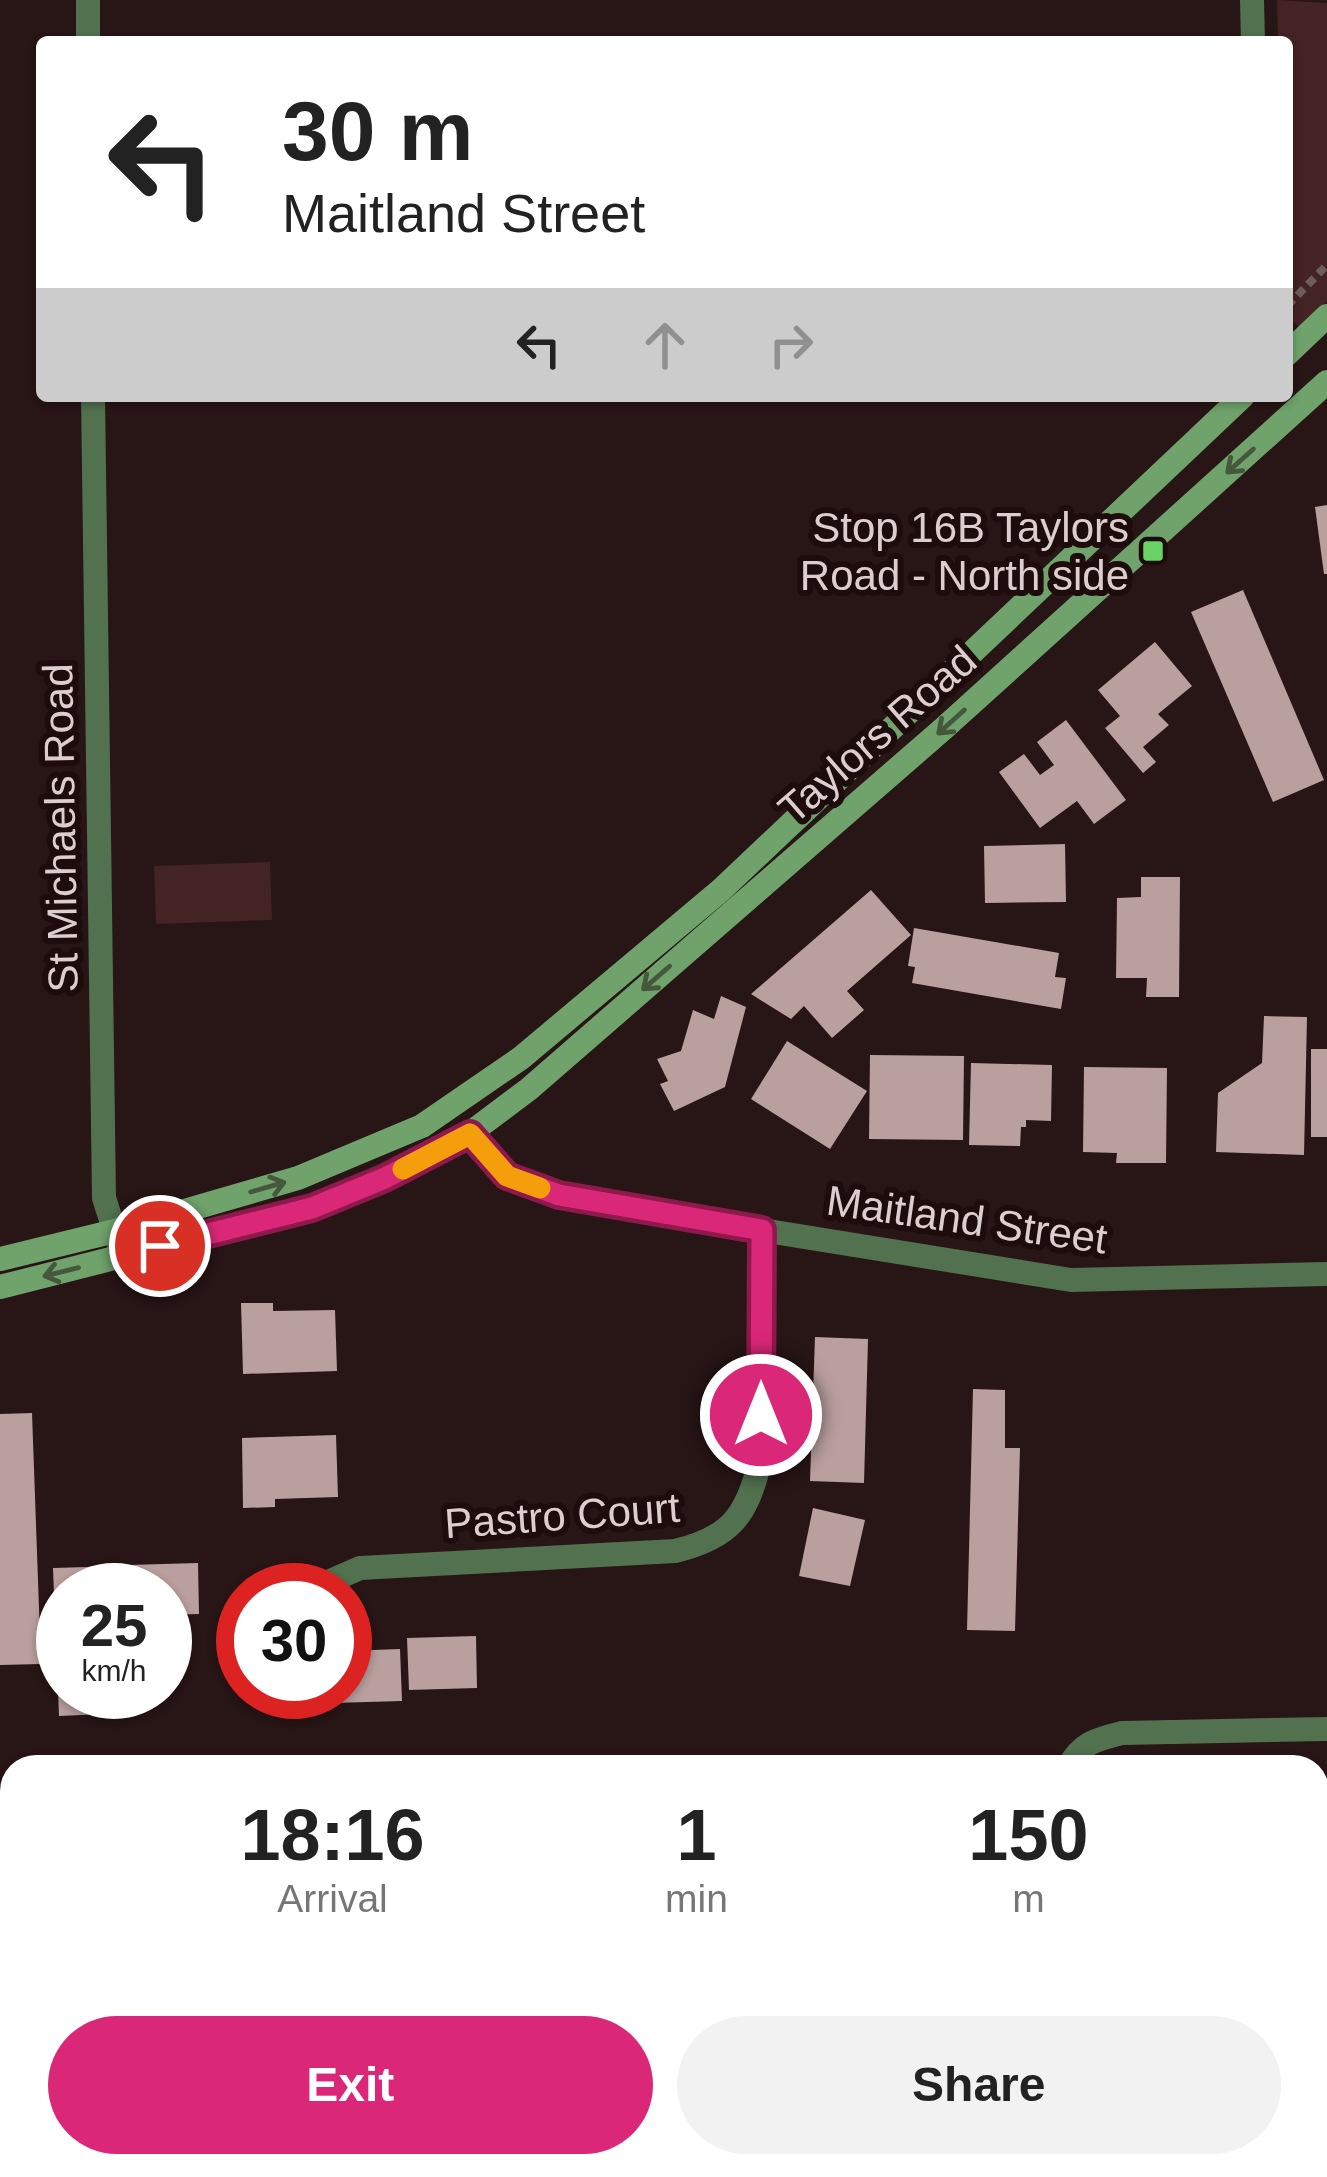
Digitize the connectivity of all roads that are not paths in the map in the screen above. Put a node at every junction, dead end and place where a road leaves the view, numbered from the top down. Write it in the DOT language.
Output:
graph roads {
  1 [pos="88,0"];
  2 [pos="1252,0"];
  3 [pos="88,36"];
  4 [pos="1253,36"];
  5 [pos="1327,316"];
  6 [pos="1293,348"];
  7 [pos="1327,382"];
  8 [pos="93,402"];
  9 [pos="1237,402"];
  10 [pos="470,1134"];
  11 [pos="762,1230"];
  12 [pos="119,1244"];
  13 [pos="0,1259"];
  14 [pos="1327,1274"];
  15 [pos="0,1287"];
  16 [pos="372,1567"];
  17 [pos="1327,1729"];
  18 [pos="1078,1755"];
  1 -- 3 [label="street"];
  2 -- 4 [label="street"];
  5 -- 6 [label="main road"];
  7 -- 10 [label="main road, Taylors Road, one-way"];
  8 -- 12 [label="street, St Michaels Road"];
  12 -- 9 [label="main road, Taylors Road, one-way"];
  10 -- 11 [label="street, Maitland Street"];
  10 -- 12 [label="main road"];
  11 -- 14 [label="street, Maitland Street"];
  11 -- 16 [label="street, Pastro Court"];
  12 -- 13 [label="main road"];
  12 -- 15 [label="main road, one-way"];
  17 -- 18 [label="street"];
}
